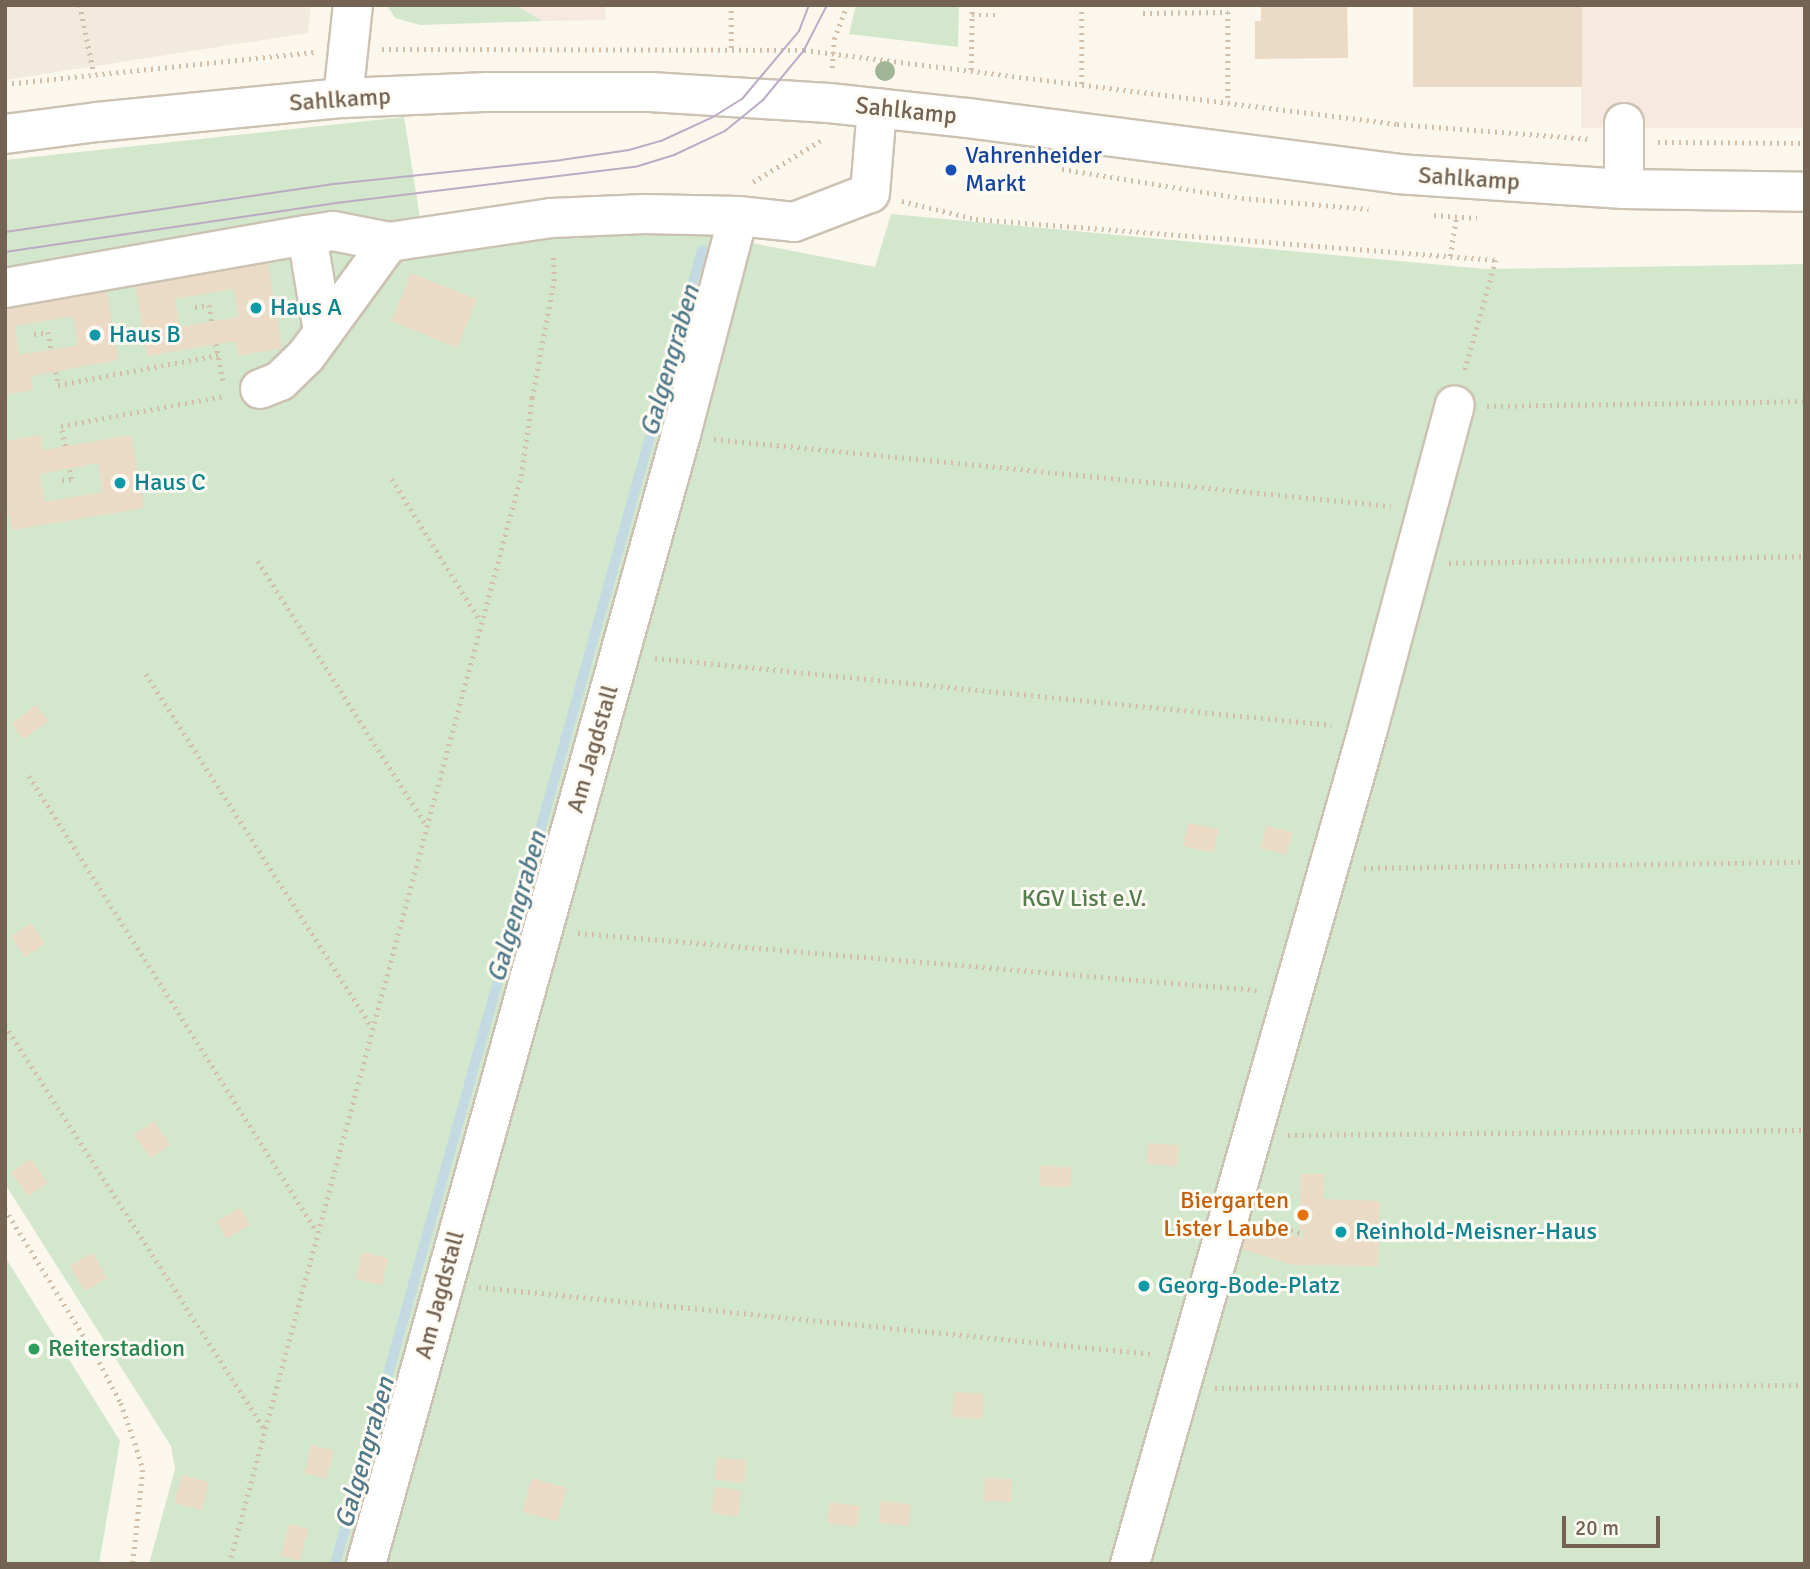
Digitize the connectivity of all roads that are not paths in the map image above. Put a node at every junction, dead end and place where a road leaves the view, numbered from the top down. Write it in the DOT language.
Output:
graph roads {
  1 [pos="353,5"];
  2 [pos="343,99"];
  3 [pos="877,108"];
  4 [pos="1624,132"];
  5 [pos="5,134"];
  6 [pos="1624,189"];
  7 [pos="1805,192"];
  8 [pos="738,216"];
  9 [pos="307,235"];
  10 [pos="389,242"];
  11 [pos="5,288"];
  12 [pos="323,331"];
  13 [pos="243,393"];
  14 [pos="1455,405"];
  15 [pos="366,1564"];
  16 [pos="1130,1564"];
  1 -- 2 [label="street"];
  2 -- 3 [label="street, Sahlkamp"];
  2 -- 5 [label="street, Sahlkamp"];
  3 -- 6 [label="street, Sahlkamp"];
  3 -- 8 [label="street"];
  4 -- 6 [label="street"];
  6 -- 7 [label="street, Sahlkamp"];
  8 -- 10 [label="street"];
  8 -- 15 [label="street, Am Jagdstall"];
  9 -- 10 [label="street"];
  9 -- 11 [label="street"];
  9 -- 12 [label="street"];
  10 -- 12 [label="street"];
  12 -- 13 [label="street"];
  14 -- 16 [label="street"];
}
